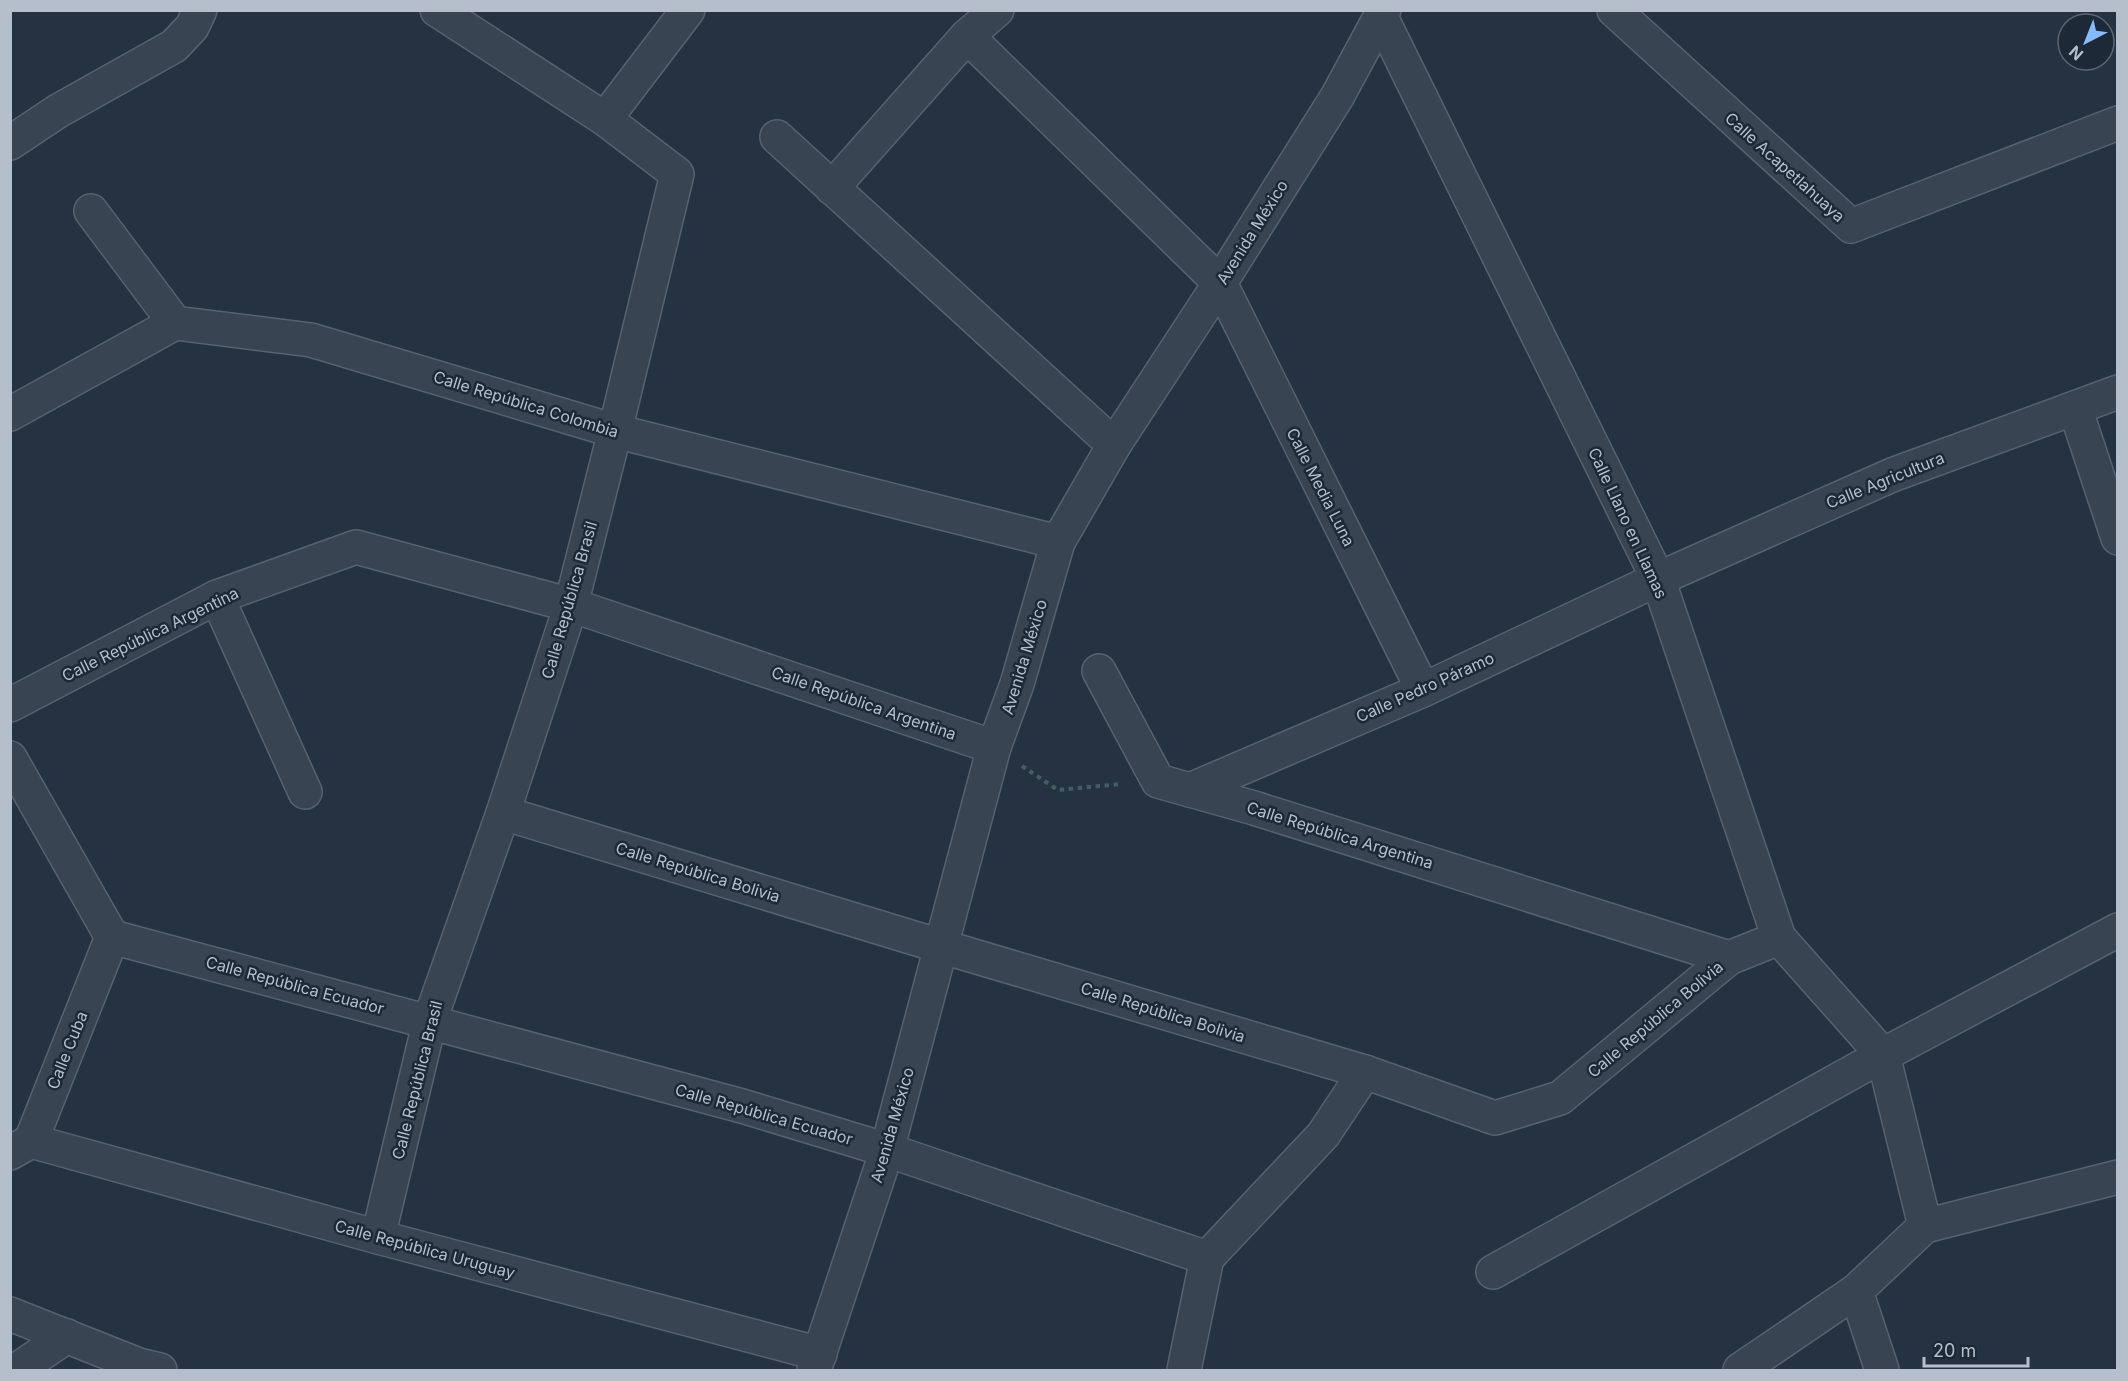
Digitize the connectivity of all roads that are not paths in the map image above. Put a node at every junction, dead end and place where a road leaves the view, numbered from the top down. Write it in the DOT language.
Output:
graph roads {
  1 [pos="200,10"];
  2 [pos="437,10"];
  3 [pos="688,10"];
  4 [pos="998,10"];
  5 [pos="1614,10"];
  6 [pos="1383,14"];
  7 [pos="967,36"];
  8 [pos="605,119"];
  9 [pos="2118,123"];
  10 [pos="777,137"];
  11 [pos="10,143"];
  12 [pos="832,188"];
  13 [pos="91,212"];
  14 [pos="1220,283"];
  15 [pos="175,323"];
  16 [pos="2118,392"];
  17 [pos="2075,408"];
  18 [pos="10,414"];
  19 [pos="615,431"];
  20 [pos="1114,445"];
  21 [pos="2118,538"];
  22 [pos="1058,542"];
  23 [pos="1658,579"];
  24 [pos="217,597"];
  25 [pos="571,605"];
  26 [pos="1099,671"];
  27 [pos="1423,690"];
  28 [pos="10,705"];
  29 [pos="994,747"];
  30 [pos="10,758"];
  31 [pos="1190,789"];
  32 [pos="305,792"];
  33 [pos="503,813"];
  34 [pos="2118,930"];
  35 [pos="112,937"];
  36 [pos="1779,938"];
  37 [pos="940,946"];
  38 [pos="1729,958"];
  39 [pos="429,1020"];
  40 [pos="1883,1055"];
  41 [pos="1365,1072"];
  42 [pos="21,1147"];
  43 [pos="887,1150"];
  44 [pos="2118,1177"];
  45 [pos="1925,1226"];
  46 [pos="378,1237"];
  47 [pos="1207,1258"];
  48 [pos="1493,1272"];
  49 [pos="1856,1291"];
  50 [pos="10,1314"];
  51 [pos="67,1336"];
  52 [pos="817,1362"];
  53 [pos="17,1371"];
  54 [pos="160,1371"];
  55 [pos="1184,1371"];
  56 [pos="1740,1371"];
  57 [pos="1882,1371"];
  1 -- 11 [label="street"];
  2 -- 8 [label="street"];
  3 -- 8 [label="street"];
  4 -- 7 [label="street"];
  5 -- 9 [label="street, Calle Acapetlahuaya"];
  6 -- 14 [label="street, Avenida México"];
  6 -- 23 [label="street, Calle Llano en Llamas"];
  7 -- 12 [label="street"];
  7 -- 14 [label="street, Calle Media Luna"];
  8 -- 19 [label="street, Calle República Brasil"];
  10 -- 12 [label="street"];
  12 -- 20 [label="street"];
  13 -- 15 [label="street"];
  14 -- 20 [label="street, Avenida México"];
  14 -- 27 [label="street, Calle Media Luna"];
  15 -- 18 [label="street"];
  15 -- 19 [label="street, Calle República Colombia"];
  16 -- 17 [label="street, Calle Agricultura"];
  17 -- 21 [label="street"];
  17 -- 23 [label="street, Calle Agricultura"];
  19 -- 22 [label="street, Calle República Colombia"];
  19 -- 25 [label="street, Calle República Brasil"];
  20 -- 22 [label="street, Avenida México"];
  22 -- 29 [label="street, Avenida México"];
  23 -- 27 [label="street, Calle Pedro Páramo"];
  23 -- 36 [label="street, Calle Llano en Llamas"];
  24 -- 25 [label="street, Calle República Argentina"];
  24 -- 28 [label="street, Calle República Argentina"];
  24 -- 32 [label="street"];
  25 -- 29 [label="street, Calle República Argentina"];
  25 -- 33 [label="street, Calle República Brasil"];
  26 -- 31 [label="street, Calle República Argentina"];
  27 -- 31 [label="street, Calle Pedro Páramo"];
  29 -- 37 [label="street, Avenida México"];
  30 -- 35 [label="street"];
  31 -- 38 [label="street, Calle República Argentina"];
  33 -- 37 [label="street, Calle República Bolivia"];
  33 -- 39 [label="street, Calle República Brasil"];
  34 -- 40 [label="street"];
  35 -- 39 [label="street, Calle República Ecuador"];
  35 -- 42 [label="street, Calle Cuba"];
  36 -- 38 [label="street, Calle República Bolivia"];
  36 -- 40 [label="street, Calle Llano en Llamas"];
  37 -- 41 [label="street, Calle República Bolivia"];
  37 -- 43 [label="street, Avenida México"];
  38 -- 41 [label="street, Calle República Bolivia"];
  39 -- 43 [label="street, Calle República Ecuador"];
  39 -- 46 [label="street, Calle República Brasil"];
  40 -- 45 [label="street"];
  40 -- 48 [label="street"];
  41 -- 47 [label="street"];
  42 -- 46 [label="street, Calle República Uruguay"];
  43 -- 47 [label="street, Calle República Ecuador"];
  43 -- 52 [label="street, Avenida México"];
  44 -- 45 [label="street"];
  45 -- 49 [label="street"];
  46 -- 52 [label="street, Calle República Uruguay"];
  47 -- 55 [label="street"];
  49 -- 56 [label="street"];
  49 -- 57 [label="street"];
  50 -- 51 [label="street"];
  51 -- 53 [label="street"];
  51 -- 54 [label="street"];
}
